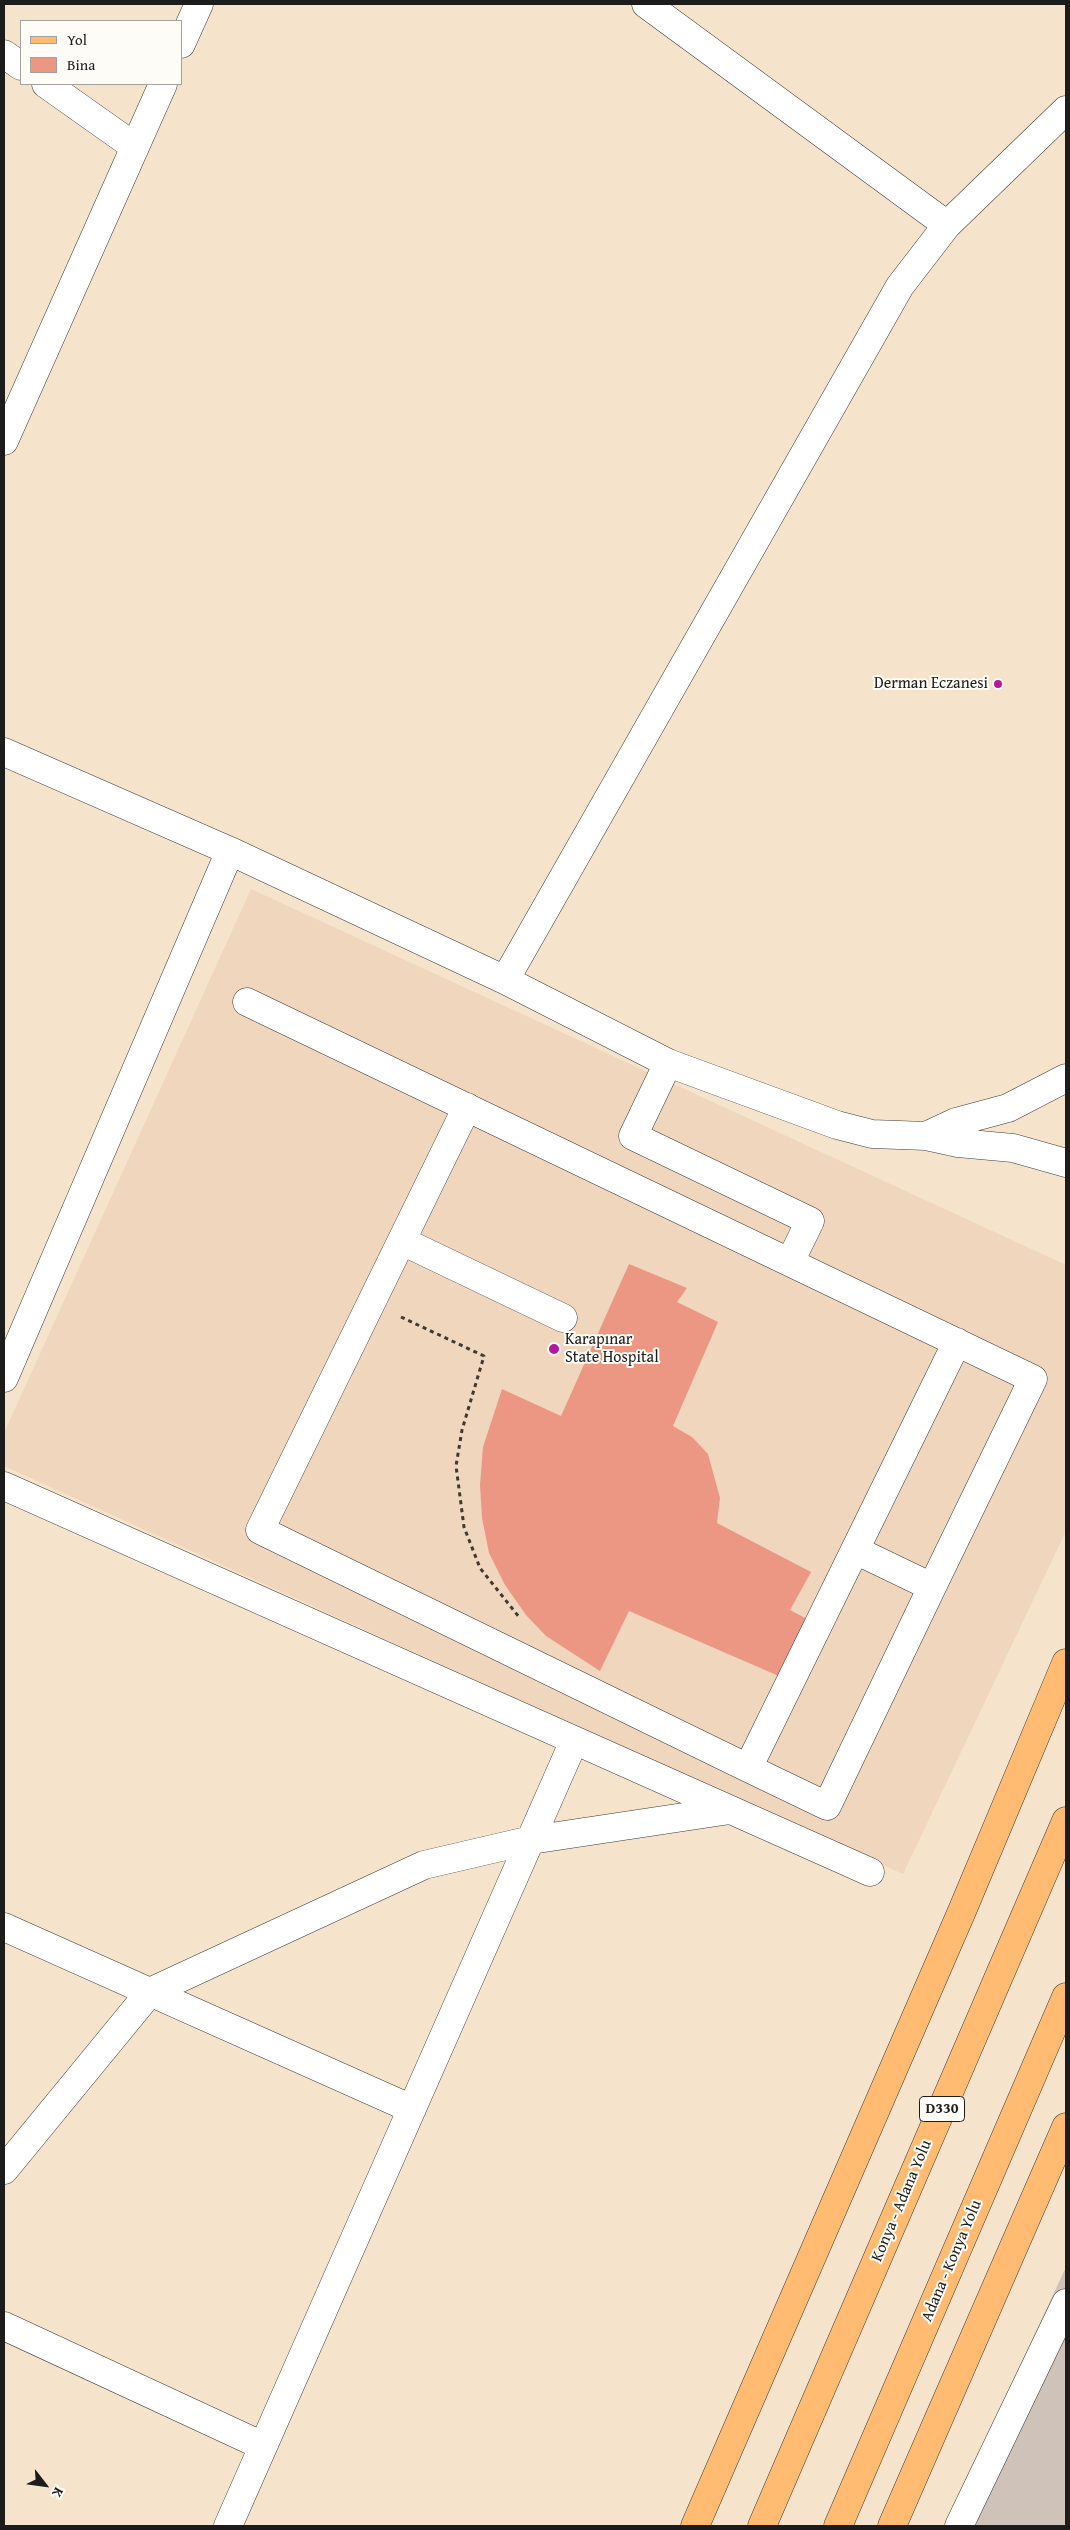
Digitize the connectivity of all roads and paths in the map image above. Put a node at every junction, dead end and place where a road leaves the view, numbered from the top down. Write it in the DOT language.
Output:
graph roads {
  1 [pos="199,4"];
  2 [pos="646,4"];
  3 [pos="182,42"];
  4 [pos="4,54"];
  5 [pos="20,65"];
  6 [pos="47,85"];
  7 [pos="163,85"];
  8 [pos="1066,110"];
  9 [pos="134,147"];
  10 [pos="947,225"];
  11 [pos="4,441"];
  12 [pos="4,752"];
  13 [pos="230,851"];
  14 [pos="505,980"];
  15 [pos="247,1002"];
  16 [pos="668,1063"];
  17 [pos="1066,1078"];
  18 [pos="467,1107"];
  19 [pos="926,1136"];
  20 [pos="1066,1163"];
  21 [pos="402,1241"];
  22 [pos="790,1262"];
  23 [pos="371,1302"];
  24 [pos="563,1318"];
  25 [pos="957,1342"];
  26 [pos="4,1378"];
  27 [pos="4,1486"];
  28 [pos="855,1550"];
  29 [pos="932,1587"];
  30 [pos="523,1658"];
  31 [pos="1066,1663"];
  32 [pos="574,1741"];
  33 [pos="748,1768"];
  34 [pos="730,1810"];
  35 [pos="1066,1821"];
  36 [pos="531,1840"];
  37 [pos="870,1872"];
  38 [pos="4,1927"];
  39 [pos="150,1992"];
  40 [pos="1066,1997"];
  41 [pos="412,2109"];
  42 [pos="1066,2127"];
  43 [pos="4,2170"];
  44 [pos="1066,2304"];
  45 [pos="4,2326"];
  46 [pos="263,2446"];
  47 [pos="228,2526"];
  48 [pos="695,2526"];
  49 [pos="762,2526"];
  50 [pos="838,2526"];
  51 [pos="892,2526"];
  52 [pos="959,2526"];
  1 -- 3 [label="street"];
  2 -- 10 [label="street"];
  4 -- 5 [label="street"];
  6 -- 9 [label="street"];
  7 -- 9 [label="street"];
  8 -- 10 [label="street"];
  9 -- 11 [label="street"];
  10 -- 14 [label="street"];
  12 -- 13 [label="street"];
  13 -- 14 [label="street"];
  13 -- 26 [label="street"];
  14 -- 16 [label="street"];
  15 -- 18 [label="street"];
  16 -- 19 [label="street"];
  16 -- 22 [label="street"];
  17 -- 19 [label="street"];
  18 -- 21 [label="street"];
  18 -- 22 [label="street"];
  19 -- 20 [label="street"];
  21 -- 23 [label="street"];
  21 -- 24 [label="street"];
  22 -- 25 [label="street"];
  23 -- 30 [label="path"];
  23 -- 30 [label="street"];
  25 -- 28 [label="street"];
  25 -- 29 [label="street"];
  27 -- 32 [label="street"];
  28 -- 29 [label="street"];
  28 -- 33 [label="street"];
  29 -- 33 [label="street"];
  30 -- 33 [label="street"];
  31 -- 48 [label="main road"];
  32 -- 34 [label="street"];
  32 -- 36 [label="street"];
  34 -- 36 [label="street"];
  34 -- 37 [label="street"];
  35 -- 49 [label="main road, Konya - Adana Yolu / D330"];
  36 -- 39 [label="street"];
  36 -- 41 [label="street"];
  38 -- 39 [label="street"];
  39 -- 41 [label="street"];
  39 -- 43 [label="street"];
  40 -- 50 [label="main road, Adana - Konya Yolu"];
  41 -- 46 [label="street"];
  42 -- 51 [label="main road"];
  44 -- 52 [label="street"];
  45 -- 46 [label="street"];
  46 -- 47 [label="street"];
}
